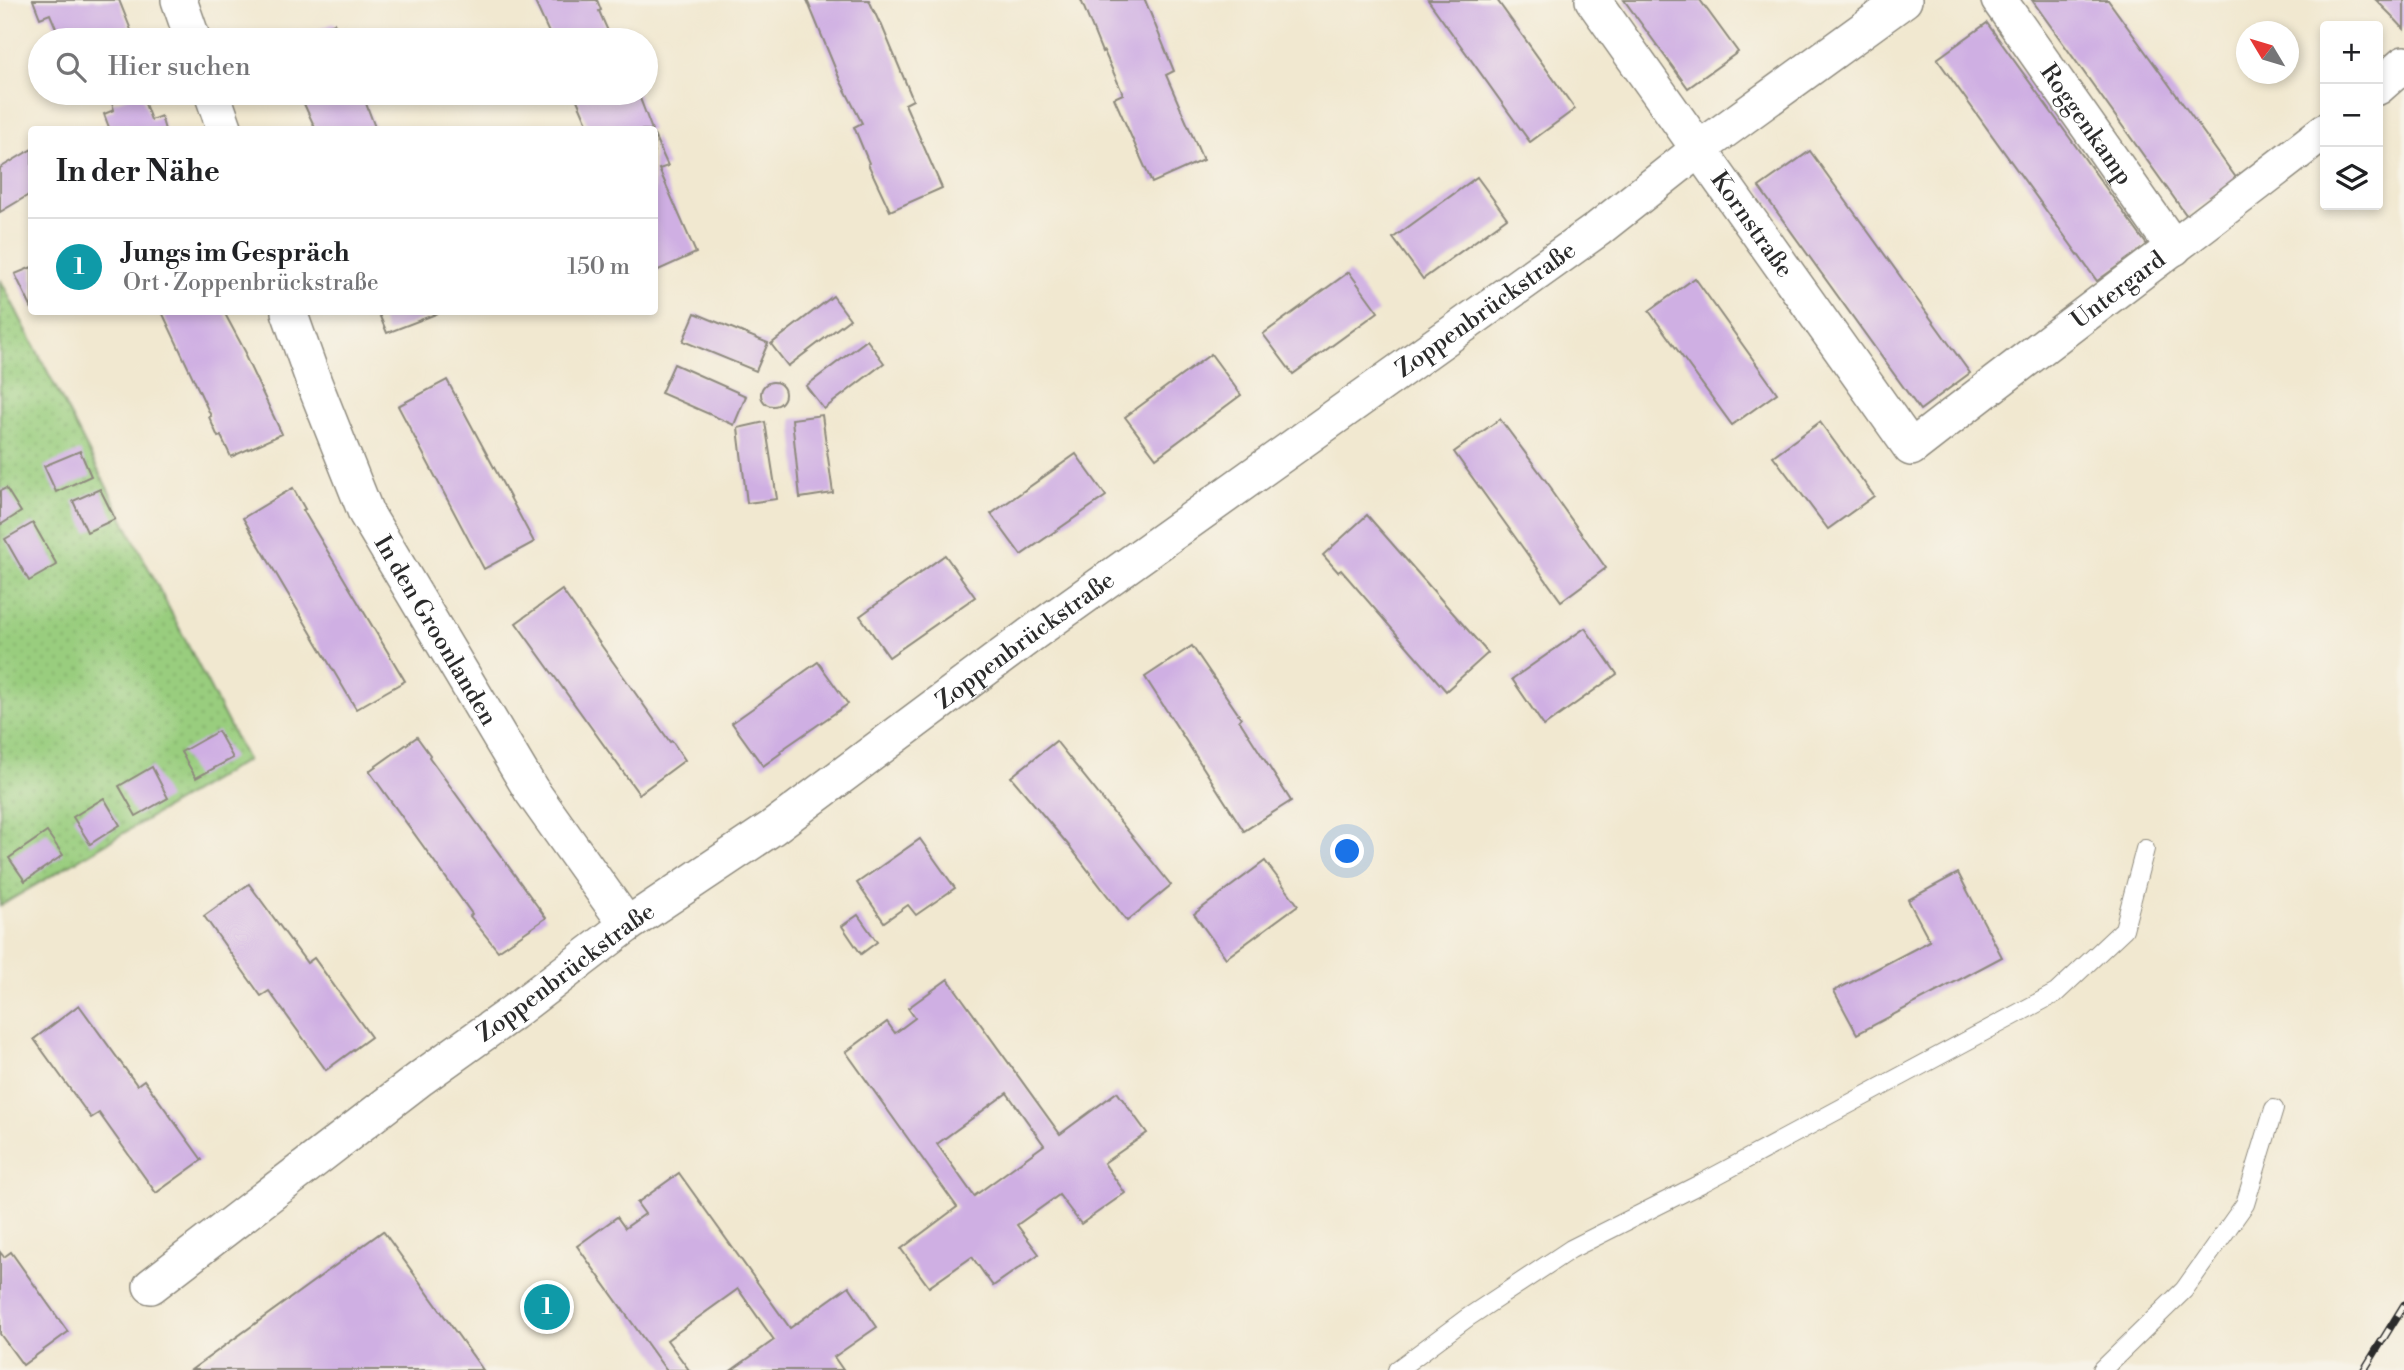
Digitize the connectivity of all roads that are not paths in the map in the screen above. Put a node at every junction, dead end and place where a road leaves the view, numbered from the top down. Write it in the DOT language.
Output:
graph roads {
  1 [pos="179,0"];
  2 [pos="1593,0"];
  3 [pos="1904,0"];
  4 [pos="1999,0"];
  5 [pos="189,28"];
  6 [pos="2404,64"];
  7 [pos="2381,84"];
  8 [pos="216,105"];
  9 [pos="224,126"];
  10 [pos="2320,135"];
  11 [pos="1699,149"];
  12 [pos="2174,248"];
  13 [pos="290,315"];
  14 [pos="1911,449"];
  15 [pos="2145,849"];
  16 [pos="626,925"];
  17 [pos="2274,1109"];
  18 [pos="151,1286"];
  19 [pos="1397,1370"];
  20 [pos="2102,1370"];
  1 -- 5 [label="street"];
  2 -- 11 [label="street, Kornstraße"];
  3 -- 11 [label="street, Zoppenbrückstraße"];
  4 -- 12 [label="street, Roggenkamp"];
  6 -- 7 [label="street"];
  8 -- 9 [label="street"];
  10 -- 12 [label="street, Untergard"];
  11 -- 14 [label="street, Kornstraße"];
  11 -- 16 [label="street, Zoppenbrückstraße"];
  12 -- 14 [label="street, Untergard"];
  13 -- 16 [label="street, In den Groonlanden"];
  15 -- 19 [label="lane"];
  16 -- 18 [label="street, Zoppenbrückstraße"];
  17 -- 20 [label="lane"];
}
